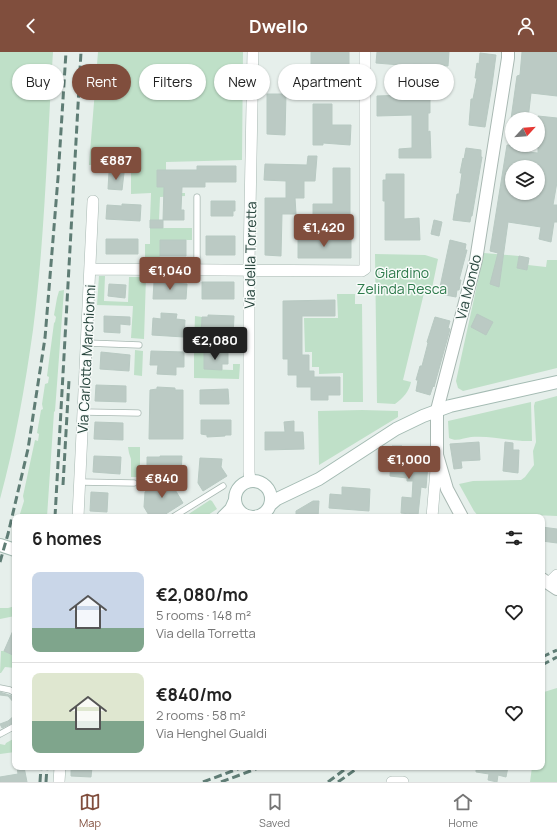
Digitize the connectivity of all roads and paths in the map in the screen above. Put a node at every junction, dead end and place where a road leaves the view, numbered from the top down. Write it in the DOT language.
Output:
graph roads {
  1 [pos="253,52"];
  2 [pos="365,52"];
  3 [pos="508,52"];
  4 [pos="197,198"];
  5 [pos="93,201"];
  6 [pos="90,269"];
  7 [pos="197,270"];
  8 [pos="249,270"];
  9 [pos="87,342"];
  10 [pos="139,345"];
  11 [pos="557,382"];
  12 [pos="437,410"];
  13 [pos="84,412"];
  14 [pos="138,413"];
  15 [pos="437,456"];
  16 [pos="250,481"];
  17 [pos="80,482"];
  18 [pos="134,483"];
  19 [pos="310,484"];
  20 [pos="264,485"];
  21 [pos="223,486"];
  22 [pos="235,500"];
  23 [pos="270,504"];
  24 [pos="78,514"];
  25 [pos="178,514"];
  26 [pos="226,514"];
  27 [pos="245,514"];
  28 [pos="263,514"];
  29 [pos="432,514"];
  30 [pos="460,514"];
  31 [pos="0,545"];
  32 [pos="12,549"];
  33 [pos="0,688"];
  34 [pos="12,691"];
  35 [pos="12,728"];
  36 [pos="0,734"];
  37 [pos="60,770"];
  38 [pos="59,782"];
  39 [pos="392,782"];
  40 [pos="404,782"];
  1 -- 8 [label="street, Via della Torretta"];
  2 -- 8 [label="street"];
  3 -- 12 [label="main road, Via Mondo"];
  4 -- 7 [label="lane"];
  5 -- 6 [label="street, Via Carlotta Marchionni"];
  6 -- 7 [label="street"];
  6 -- 9 [label="street, Via Carlotta Marchionni"];
  7 -- 8 [label="street"];
  8 -- 16 [label="street, Via della Torretta"];
  9 -- 10 [label="lane"];
  9 -- 13 [label="street, Via Carlotta Marchionni"];
  11 -- 12 [label="main road"];
  12 -- 15 [label="main road, Via Mondo"];
  12 -- 19 [label="main road"];
  13 -- 14 [label="lane"];
  13 -- 17 [label="street, Via Carlotta Marchionni"];
  15 -- 29 [label="street"];
  15 -- 30 [label="main road, Via Mondo"];
  16 -- 20 [label="main road"];
  16 -- 22 [label="main road"];
  17 -- 18 [label="lane"];
  17 -- 24 [label="street, Via Carlotta Marchionni"];
  19 -- 20 [label="main road"];
  19 -- 23 [label="main road"];
  20 -- 23 [label="main road"];
  21 -- 25 [label="lane"];
  22 -- 26 [label="main road"];
  22 -- 27 [label="main road"];
  23 -- 28 [label="main road"];
  31 -- 32 [label="main road"];
  33 -- 34 [label="lane"];
  35 -- 36 [label="lane"];
  37 -- 38 [label="street"];
  39 -- 40 [label="street"];
}
